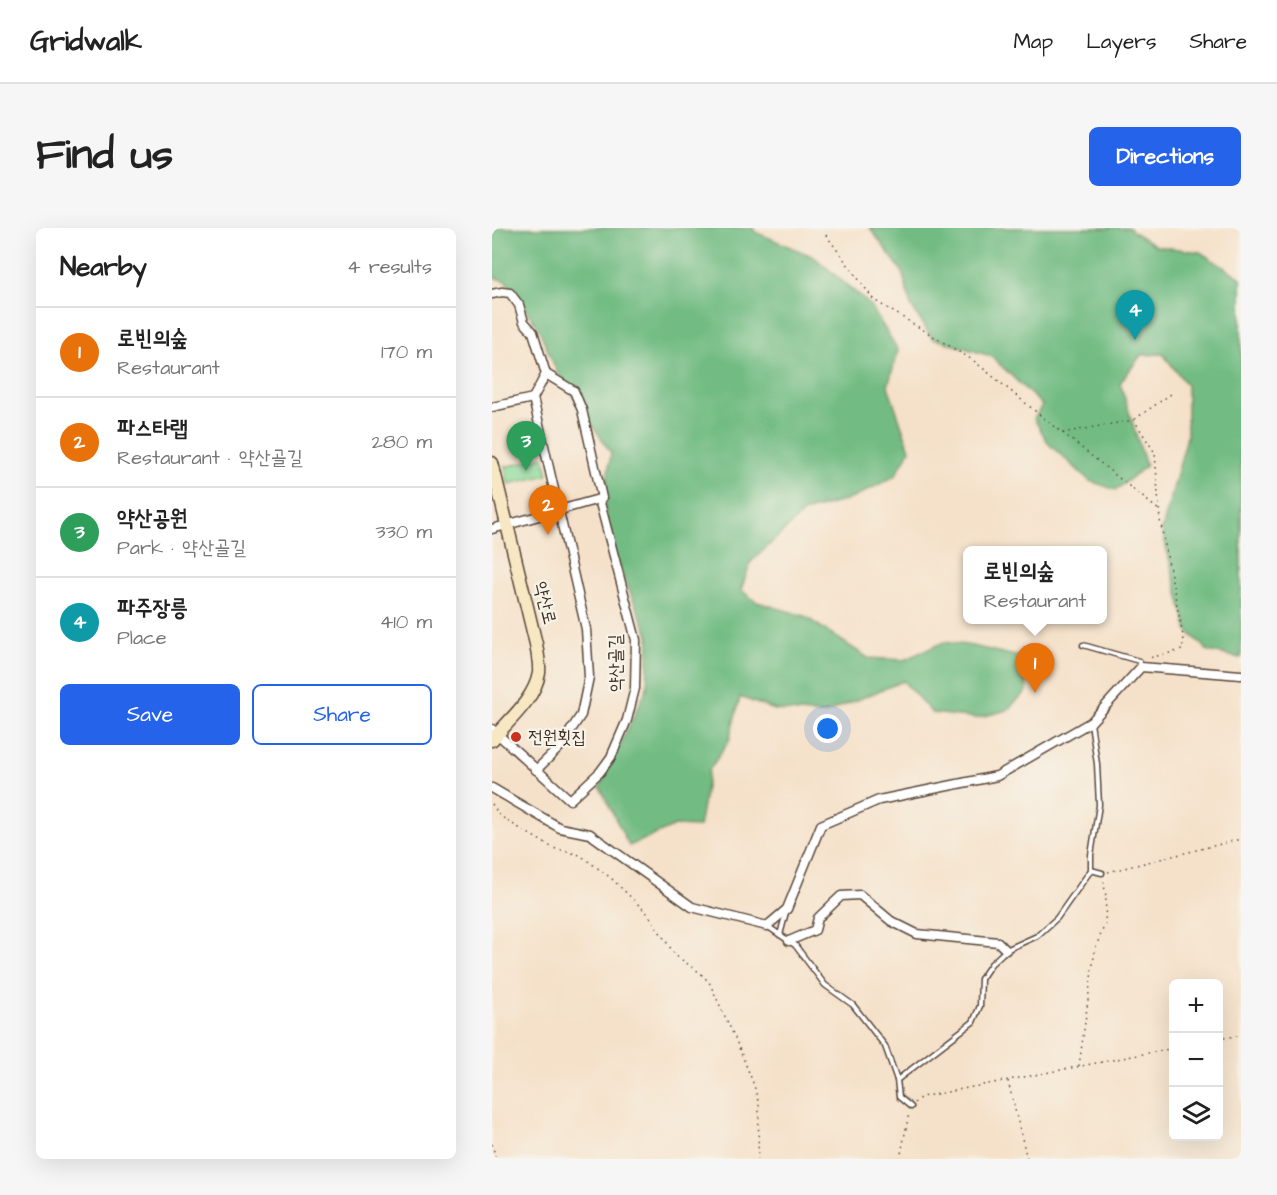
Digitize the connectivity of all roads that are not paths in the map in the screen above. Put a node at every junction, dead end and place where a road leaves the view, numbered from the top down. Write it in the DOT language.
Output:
graph roads {
  1 [pos="492,294"];
  2 [pos="546,374"];
  3 [pos="533,398"];
  4 [pos="492,407"];
  5 [pos="492,463"];
  6 [pos="599,499"];
  7 [pos="558,511"];
  8 [pos="507,525"];
  9 [pos="492,529"];
  10 [pos="1083,645"];
  11 [pos="1140,664"];
  12 [pos="1241,675"];
  13 [pos="1091,722"];
  14 [pos="494,734"];
  15 [pos="536,770"];
  16 [pos="492,788"];
  17 [pos="1091,870"];
  18 [pos="1102,873"];
  19 [pos="787,909"];
  20 [pos="767,926"];
  21 [pos="780,935"];
  22 [pos="789,941"];
  23 [pos="1006,950"];
  24 [pos="896,1076"];
  25 [pos="911,1107"];
  1 -- 2 [label="street"];
  2 -- 3 [label="street"];
  2 -- 6 [label="street, 약산골길"];
  3 -- 4 [label="street"];
  3 -- 7 [label="street, 약산골길"];
  5 -- 8 [label="street, 약산로"];
  6 -- 7 [label="street"];
  6 -- 15 [label="street, 약산골길"];
  7 -- 8 [label="street"];
  7 -- 15 [label="street, 약산골길"];
  8 -- 9 [label="street"];
  8 -- 14 [label="street, 약산로"];
  10 -- 11 [label="lane"];
  11 -- 12 [label="street"];
  11 -- 13 [label="street"];
  13 -- 17 [label="lane"];
  13 -- 19 [label="street"];
  14 -- 15 [label="street, 약산골길"];
  16 -- 20 [label="street"];
  17 -- 18 [label="lane"];
  17 -- 23 [label="lane"];
  19 -- 20 [label="street"];
  19 -- 21 [label="lane"];
  20 -- 21 [label="lane"];
  21 -- 22 [label="lane"];
  22 -- 23 [label="street"];
  22 -- 24 [label="lane"];
  23 -- 24 [label="lane"];
  24 -- 25 [label="lane"];
}
